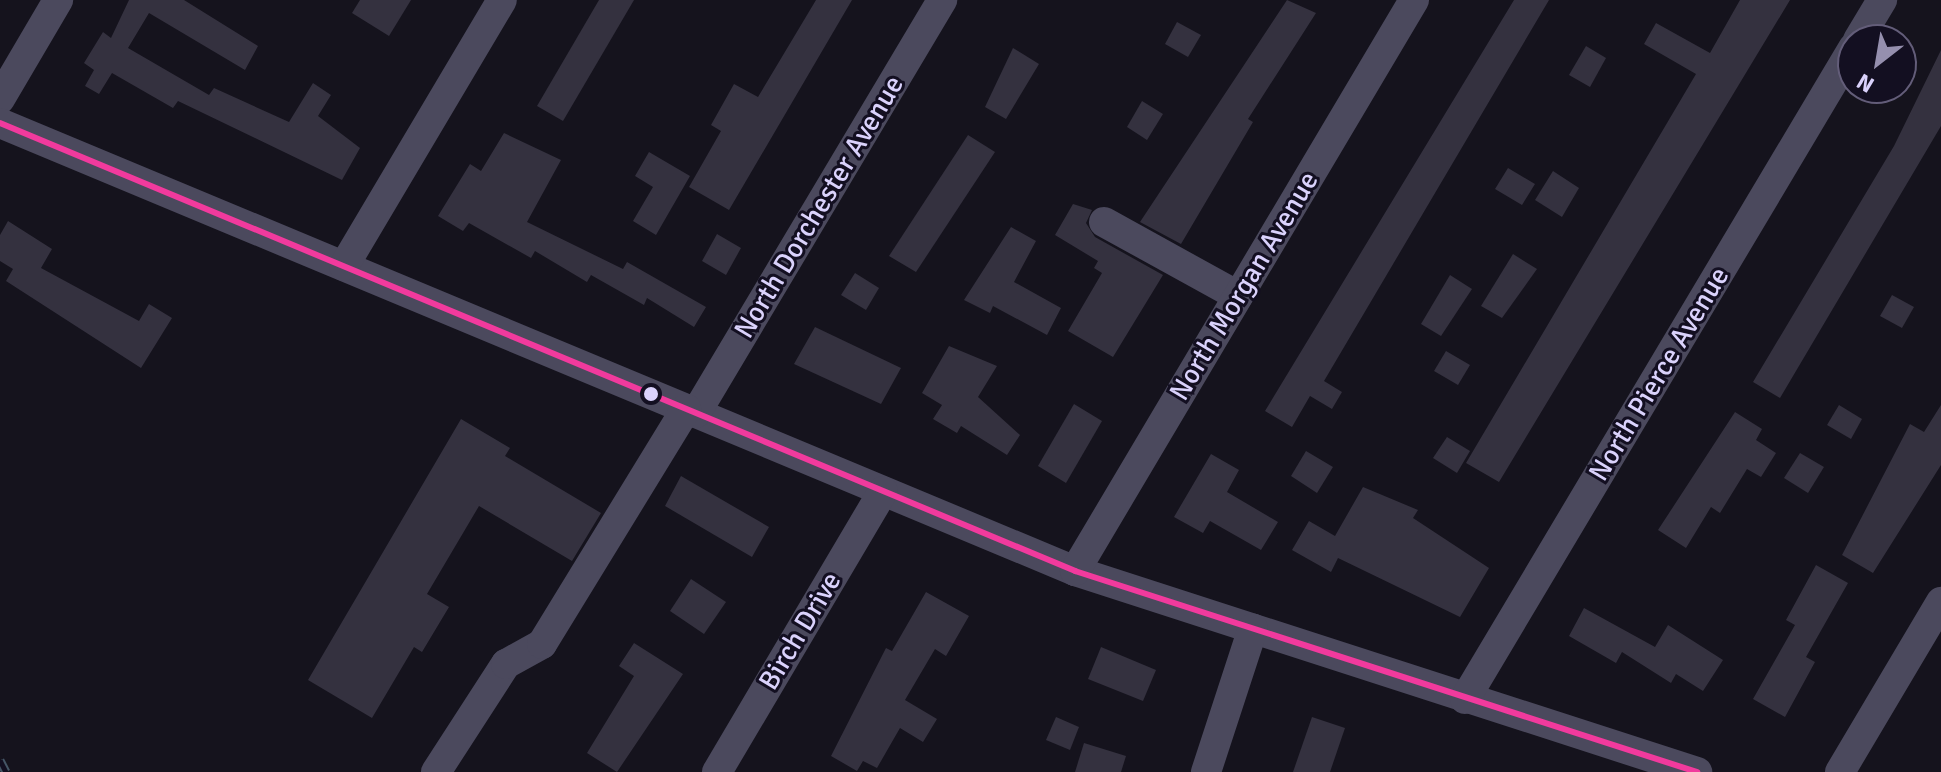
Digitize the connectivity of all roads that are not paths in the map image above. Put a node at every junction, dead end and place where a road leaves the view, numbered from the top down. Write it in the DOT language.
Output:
graph roads {
  1 [pos="58,0"];
  2 [pos="502,0"];
  3 [pos="942,0"];
  4 [pos="1414,0"];
  5 [pos="1882,0"];
  6 [pos="1868,24"];
  7 [pos="1837,75"];
  8 [pos="0,99"];
  9 [pos="0,123"];
  10 [pos="1104,222"];
  11 [pos="344,266"];
  12 [pos="1238,296"];
  13 [pos="691,411"];
  14 [pos="883,491"];
  15 [pos="1075,571"];
  16 [pos="1941,602"];
  17 [pos="1253,628"];
  18 [pos="1465,699"];
  19 [pos="436,772"];
  20 [pos="717,772"];
  21 [pos="1206,772"];
  22 [pos="1697,772"];
  23 [pos="1840,772"];
  1 -- 8 [label="street"];
  2 -- 11 [label="street"];
  3 -- 13 [label="street, North Dorchester Avenue"];
  4 -- 12 [label="street, North Morgan Avenue"];
  5 -- 6 [label="street"];
  7 -- 18 [label="street, North Pierce Avenue"];
  9 -- 11 [label="street"];
  10 -- 12 [label="street"];
  11 -- 13 [label="street"];
  12 -- 15 [label="street, North Morgan Avenue"];
  13 -- 14 [label="street"];
  13 -- 19 [label="street, North Dorchester Avenue"];
  14 -- 15 [label="street"];
  14 -- 20 [label="street, Birch Drive"];
  15 -- 17 [label="street"];
  16 -- 23 [label="street"];
  17 -- 18 [label="street"];
  17 -- 21 [label="street"];
  18 -- 22 [label="street"];
}
